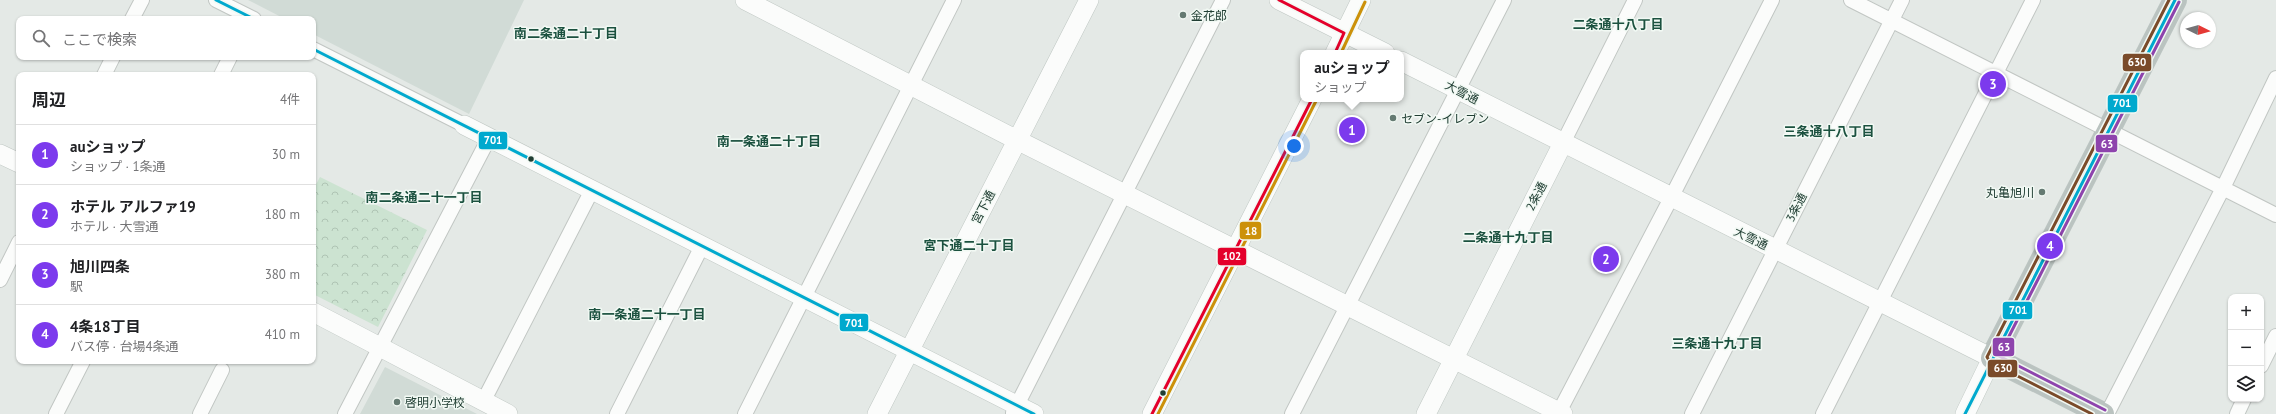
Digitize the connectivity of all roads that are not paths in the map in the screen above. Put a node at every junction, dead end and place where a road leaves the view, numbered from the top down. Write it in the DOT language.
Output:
graph roads {
  1 [pos="142,0"];
  2 [pos="216,0"];
  3 [pos="745,0"];
  4 [pos="954,0"];
  5 [pos="1089,0"];
  6 [pos="1224,0"];
  7 [pos="1279,0"];
  8 [pos="1361,0"];
  9 [pos="1504,0"];
  10 [pos="1635,0"];
  11 [pos="1772,0"];
  12 [pos="1851,0"];
  13 [pos="1902,0"];
  14 [pos="2033,0"];
  15 [pos="2175,0"];
  16 [pos="134,16"];
  17 [pos="248,16"];
  18 [pos="1891,21"];
  19 [pos="1344,33"];
  20 [pos="1336,50"];
  21 [pos="1379,50"];
  22 [pos="316,51"];
  23 [pos="112,60"];
  24 [pos="228,60"];
  25 [pos="1404,62"];
  26 [pos="106,72"];
  27 [pos="222,72"];
  28 [pos="1996,74"];
  29 [pos="2276,78"];
  30 [pos="911,85"];
  31 [pos="1459,90"];
  32 [pos="1310,102"];
  33 [pos="464,125"];
  34 [pos="2110,130"];
  35 [pos="489,138"];
  36 [pos="1017,140"];
  37 [pos="1563,143"];
  38 [pos="0,154"];
  39 [pos="16,162"];
  40 [pos="2223,188"];
  41 [pos="592,190"];
  42 [pos="1124,194"];
  43 [pos="1671,198"];
  44 [pos="2276,215"];
  45 [pos="702,246"];
  46 [pos="16,248"];
  47 [pos="1235,250"];
  48 [pos="1774,250"];
  49 [pos="0,280"];
  50 [pos="803,297"];
  51 [pos="1879,303"];
  52 [pos="1347,306"];
  53 [pos="316,314"];
  54 [pos="2276,336"];
  55 [pos="379,346"];
  56 [pos="910,350"];
  57 [pos="1992,358"];
  58 [pos="1454,359"];
  59 [pos="2264,360"];
  60 [pos="81,364"];
  61 [pos="222,370"];
  62 [pos="483,402"];
  63 [pos="2243,402"];
  64 [pos="1015,410"];
  65 [pos="1560,413"];
  66 [pos="56,414"];
  67 [pos="200,414"];
  68 [pos="345,414"];
  69 [pos="508,414"];
  70 [pos="617,414"];
  71 [pos="745,414"];
  72 [pos="877,414"];
  73 [pos="1034,414"];
  74 [pos="1152,414"];
  75 [pos="1292,414"];
  76 [pos="1426,414"];
  77 [pos="1692,414"];
  78 [pos="1823,414"];
  79 [pos="1965,414"];
  80 [pos="2102,414"];
  81 [pos="2106,414"];
  82 [pos="2237,414"];
  1 -- 16 [label="street"];
  2 -- 17 [label="street"];
  3 -- 30 [label="street"];
  4 -- 30 [label="street"];
  5 -- 36 [label="street, 宮下通"];
  6 -- 42 [label="street"];
  7 -- 19 [label="street"];
  8 -- 19 [label="street"];
  9 -- 31 [label="street"];
  10 -- 37 [label="street, 2条通"];
  11 -- 43 [label="street"];
  12 -- 18 [label="street"];
  13 -- 18 [label="street, 3条通"];
  14 -- 28 [label="street"];
  15 -- 34 [label="highway"];
  18 -- 28 [label="street"];
  18 -- 48 [label="street, 3条通"];
  19 -- 20 [label="street"];
  19 -- 21 [label="street"];
  22 -- 33 [label="street"];
  23 -- 26 [label="street"];
  24 -- 27 [label="street"];
  25 -- 31 [label="street, 大雪通"];
  28 -- 34 [label="street"];
  28 -- 51 [label="street"];
  29 -- 40 [label="street"];
  30 -- 36 [label="street"];
  30 -- 50 [label="street"];
  31 -- 37 [label="street, 大雪通"];
  31 -- 52 [label="street"];
  32 -- 47 [label="street"];
  33 -- 35 [label="street"];
  34 -- 40 [label="street"];
  34 -- 57 [label="highway"];
  35 -- 41 [label="street"];
  35 -- 55 [label="street"];
  36 -- 42 [label="street"];
  36 -- 56 [label="street, 宮下通"];
  37 -- 43 [label="street, 大雪通"];
  37 -- 58 [label="street, 2条通"];
  38 -- 39 [label="street"];
  40 -- 44 [label="street"];
  40 -- 81 [label="street"];
  41 -- 45 [label="street"];
  41 -- 62 [label="street"];
  42 -- 47 [label="street"];
  42 -- 64 [label="street"];
  43 -- 48 [label="street, 大雪通"];
  43 -- 65 [label="street"];
  45 -- 50 [label="street"];
  45 -- 70 [label="street"];
  46 -- 49 [label="street"];
  47 -- 52 [label="street"];
  47 -- 74 [label="street"];
  48 -- 51 [label="street, 大雪通"];
  48 -- 77 [label="street, 3条通"];
  50 -- 56 [label="street"];
  50 -- 71 [label="street"];
  51 -- 57 [label="street, 大雪通"];
  51 -- 78 [label="street"];
  52 -- 58 [label="street"];
  52 -- 75 [label="street"];
  53 -- 55 [label="street"];
  54 -- 59 [label="street"];
  55 -- 62 [label="street"];
  55 -- 68 [label="street"];
  56 -- 64 [label="street"];
  56 -- 72 [label="street, 宮下通"];
  57 -- 79 [label="street"];
  57 -- 80 [label="highway, 大雪通"];
  58 -- 65 [label="street"];
  58 -- 76 [label="street, 2条通"];
  60 -- 66 [label="street"];
  61 -- 67 [label="street"];
  62 -- 69 [label="street"];
  63 -- 82 [label="street"];
  64 -- 73 [label="street"];
}
